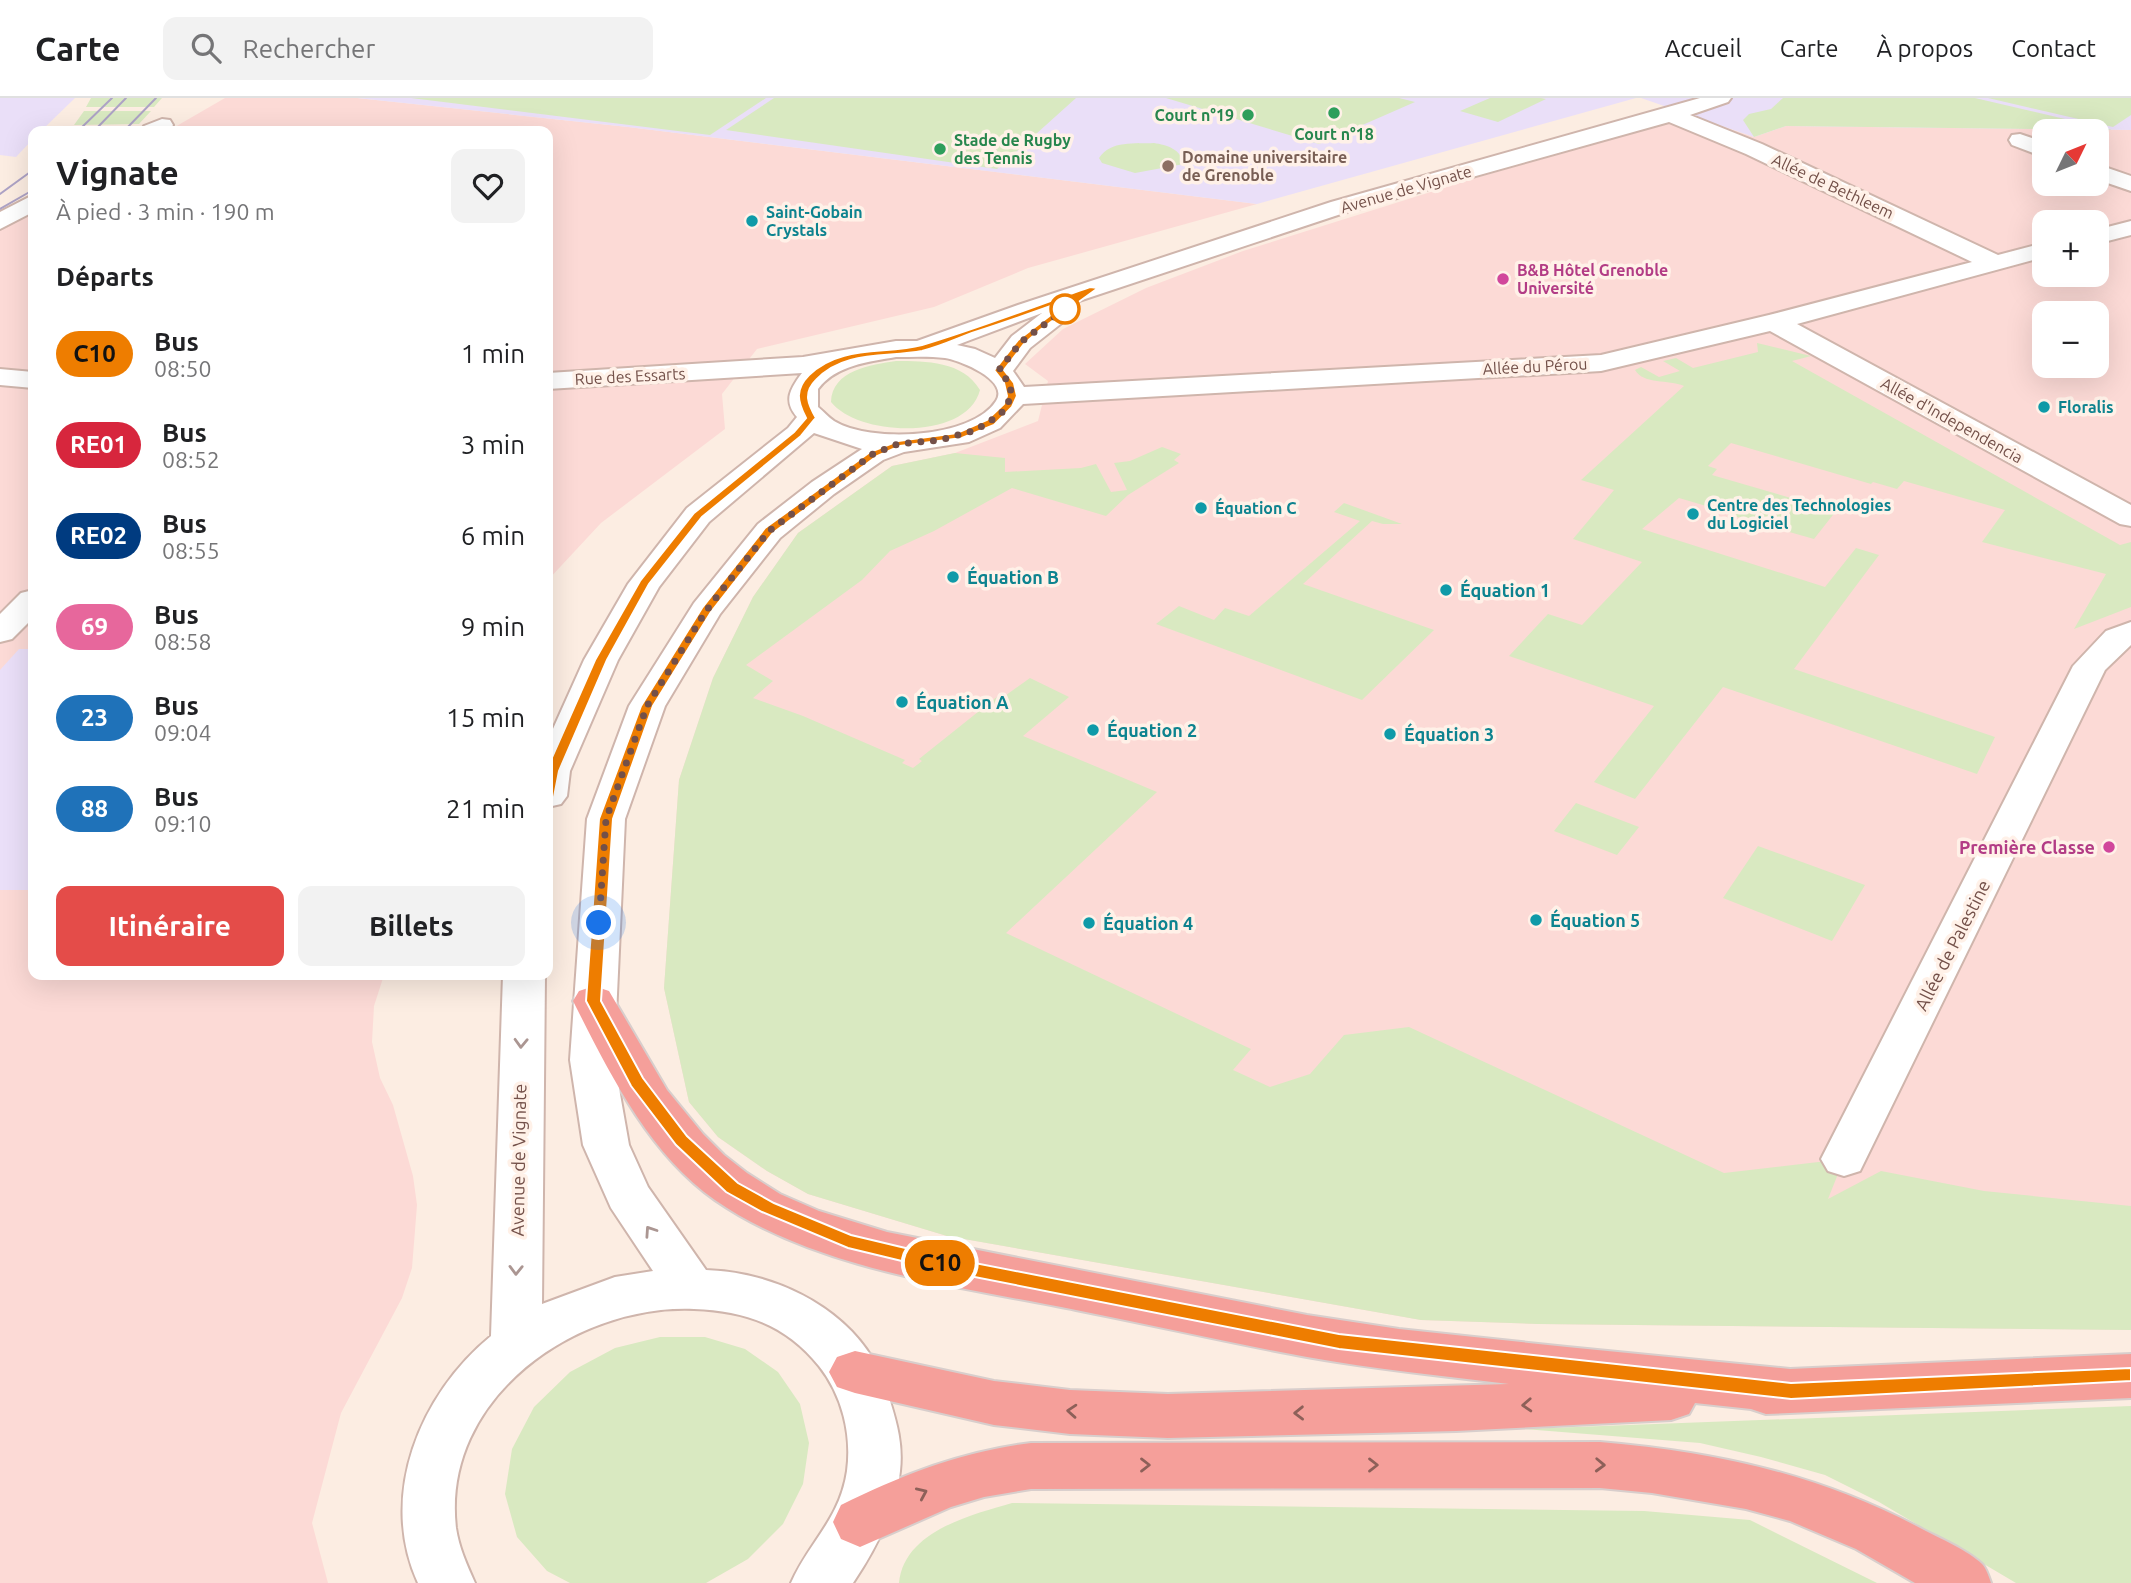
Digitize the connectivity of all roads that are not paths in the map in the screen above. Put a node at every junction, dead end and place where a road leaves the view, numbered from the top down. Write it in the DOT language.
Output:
graph roads {
  1 [pos="1721,98"];
  2 [pos="1670,115"];
  3 [pos="2020,140"];
  4 [pos="2032,145"];
  5 [pos="2109,176"];
  6 [pos="2131,184"];
  7 [pos="28,205"];
  8 [pos="0,222"];
  9 [pos="2131,228"];
  10 [pos="2109,234"];
  11 [pos="2032,253"];
  12 [pos="1993,262"];
  13 [pos="1094,288"];
  14 [pos="1774,323"];
  15 [pos="920,348"];
  16 [pos="848,358"];
  17 [pos="999,370"];
  18 [pos="713,371"];
  19 [pos="0,377"];
  20 [pos="28,380"];
  21 [pos="553,381"];
  22 [pos="1012,396"];
  23 [pos="806,410"];
  24 [pos="898,444"];
  25 [pos="2131,517"];
  26 [pos="28,605"];
  27 [pos="0,632"];
  28 [pos="2131,632"];
  29 [pos="553,769"];
  30 [pos="524,980"];
  31 [pos="594,1001"];
  32 [pos="1844,1159"];
  33 [pos="690,1286"];
  34 [pos="516,1345"];
  35 [pos="855,1372"];
  36 [pos="2131,1376"];
  37 [pos="1791,1391"];
  38 [pos="860,1522"];
  39 [pos="447,1583"];
  40 [pos="819,1583"];
  41 [pos="1963,1583"];
  1 -- 2 [label="street, Avenue de Vignate"];
  2 -- 12 [label="street, Allée de Bethleem"];
  2 -- 13 [label="street, Avenue de Vignate"];
  3 -- 4 [label="street"];
  5 -- 6 [label="street"];
  7 -- 8 [label="street"];
  9 -- 10 [label="street"];
  11 -- 12 [label="street, Allée du Pérou"];
  12 -- 14 [label="street, Allée du Pérou"];
  13 -- 15 [label="street, Avenue de Vignate"];
  13 -- 17 [label="street, Avenue de Vignate"];
  14 -- 22 [label="street, Allée du Pérou"];
  14 -- 25 [label="street, Allée d'Independencia"];
  15 -- 16 [label="street"];
  15 -- 17 [label="street"];
  16 -- 18 [label="street, Rue des Essarts"];
  16 -- 23 [label="street"];
  17 -- 22 [label="street"];
  18 -- 21 [label="street, Rue des Essarts"];
  18 -- 23 [label="street, Rue des Essarts"];
  19 -- 20 [label="street"];
  22 -- 24 [label="street"];
  23 -- 24 [label="street, Rue des Essarts"];
  23 -- 29 [label="street"];
  24 -- 31 [label="street"];
  26 -- 27 [label="street"];
  28 -- 32 [label="street, Allée de Palestine"];
  30 -- 34 [label="street, Avenue de Vignate, one-way"];
  33 -- 31 [label="street, one-way"];
  31 -- 37 [label="highway"];
  33 -- 34 [label="street"];
  33 -- 35 [label="street"];
  34 -- 39 [label="street"];
  37 -- 35 [label="highway, one-way"];
  35 -- 38 [label="street"];
  36 -- 37 [label="highway"];
  38 -- 40 [label="street"];
  38 -- 41 [label="highway, one-way"];
}
